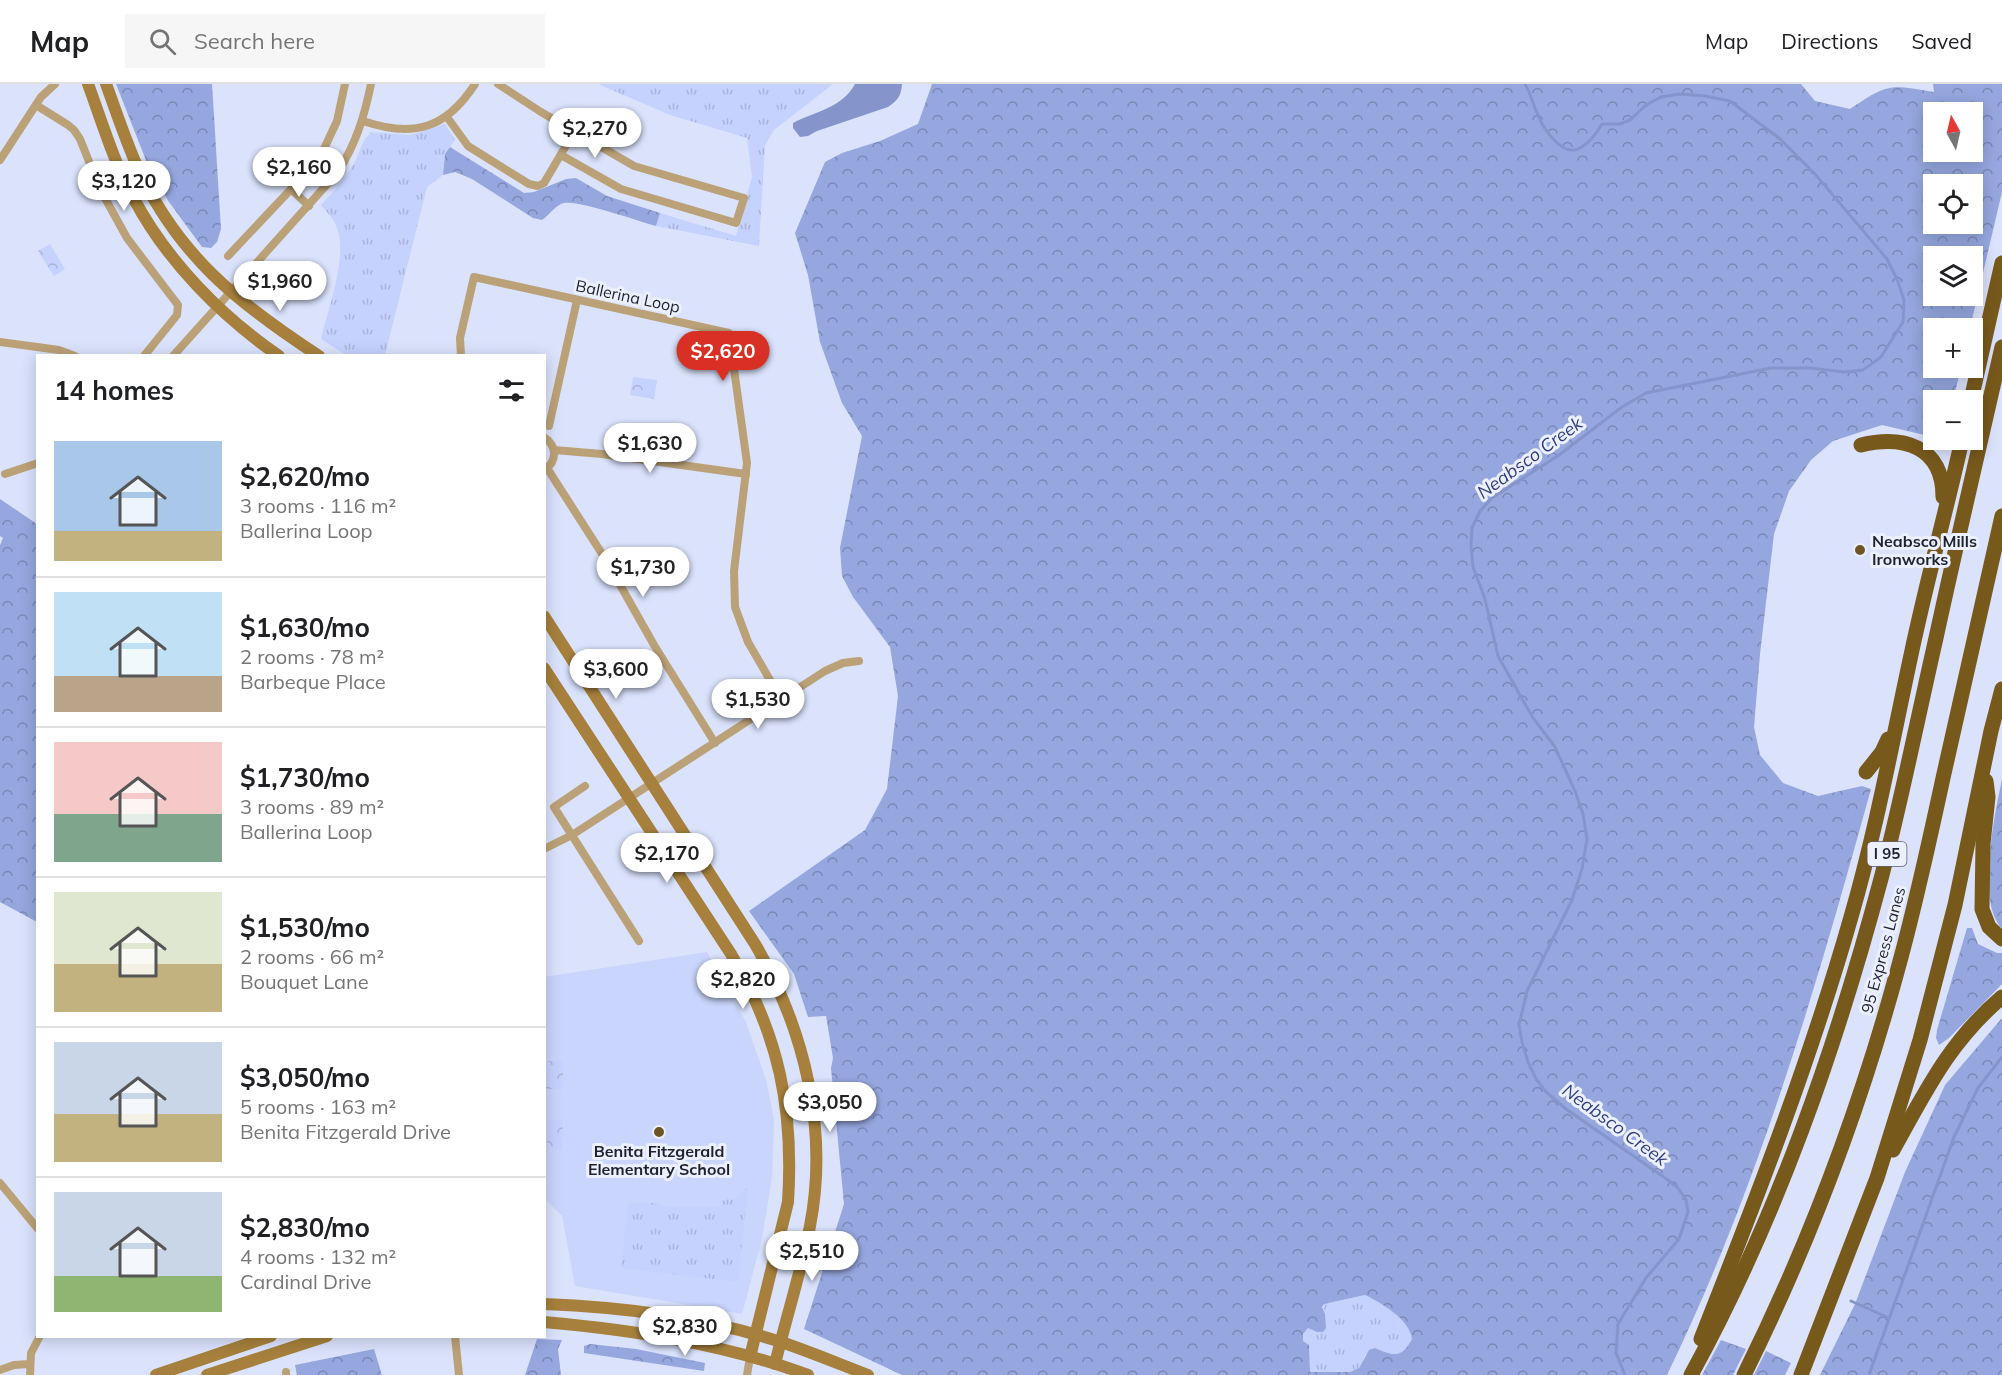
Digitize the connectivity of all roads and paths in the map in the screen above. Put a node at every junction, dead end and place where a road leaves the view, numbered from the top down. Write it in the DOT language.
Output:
graph roads {
  1 [pos="55,84"];
  2 [pos="88,84"];
  3 [pos="106,84"];
  4 [pos="345,84"];
  5 [pos="371,84"];
  6 [pos="475,84"];
  7 [pos="498,84"];
  8 [pos="36,105"];
  9 [pos="447,117"];
  10 [pos="363,121"];
  11 [pos="574,132"];
  12 [pos="561,154"];
  13 [pos="0,160"];
  14 [pos="291,189"];
  15 [pos="309,206"];
  16 [pos="228,256"];
  17 [pos="2002,263"];
  18 [pos="229,291"];
  19 [pos="577,300"];
  20 [pos="217,305"];
  21 [pos="0,342"];
  22 [pos="2002,347"];
  23 [pos="70,354"];
  24 [pos="146,354"];
  25 [pos="175,354"];
  26 [pos="276,354"];
  27 [pos="316,354"];
  28 [pos="460,354"];
  29 [pos="1973,390"];
  30 [pos="549,426"];
  31 [pos="546,438"];
  32 [pos="1861,445"];
  33 [pos="555,450"];
  34 [pos="1959,450"];
  35 [pos="36,464"];
  36 [pos="546,469"];
  37 [pos="5,474"];
  38 [pos="746,474"];
  39 [pos="1943,514"];
  40 [pos="2002,516"];
  41 [pos="546,619"];
  42 [pos="859,661"];
  43 [pos="546,671"];
  44 [pos="2002,689"];
  45 [pos="1903,694"];
  46 [pos="781,699"];
  47 [pos="715,742"];
  48 [pos="1984,766"];
  49 [pos="1866,772"];
  50 [pos="652,784"];
  51 [pos="585,786"];
  52 [pos="629,797"];
  53 [pos="572,835"];
  54 [pos="546,848"];
  55 [pos="2002,939"];
  56 [pos="639,940"];
  57 [pos="2002,997"];
  58 [pos="1877,1178"];
  59 [pos="0,1183"];
  60 [pos="36,1227"];
  61 [pos="546,1304"];
  62 [pos="546,1322"];
  63 [pos="756,1335"];
  64 [pos="39,1338"];
  65 [pos="265,1338"];
  66 [pos="321,1338"];
  67 [pos="455,1338"];
  68 [pos="1705,1341"];
  69 [pos="780,1342"];
  70 [pos="750,1357"];
  71 [pos="30,1364"];
  72 [pos="773,1369"];
  73 [pos="0,1370"];
  74 [pos="1802,1373"];
  75 [pos="30,1375"];
  76 [pos="156,1375"];
  77 [pos="207,1375"];
  78 [pos="459,1375"];
  79 [pos="747,1375"];
  80 [pos="808,1375"];
  81 [pos="868,1375"];
  82 [pos="1688,1375"];
  83 [pos="1744,1375"];
  1 -- 8 [label="street"];
  2 -- 20 [label="main road"];
  3 -- 18 [label="main road"];
  4 -- 14 [label="street"];
  5 -- 10 [label="street"];
  6 -- 9 [label="street"];
  7 -- 11 [label="street"];
  8 -- 13 [label="street"];
  8 -- 24 [label="street"];
  9 -- 10 [label="street"];
  9 -- 12 [label="street"];
  10 -- 15 [label="street"];
  11 -- 12 [label="street"];
  11 -- 12 [label="street"];
  14 -- 15 [label="street"];
  14 -- 16 [label="street"];
  15 -- 18 [label="street"];
  17 -- 29 [label="highway"];
  18 -- 20 [label="street"];
  18 -- 27 [label="main road"];
  19 -- 28 [label="street, Ballerina Loop"];
  19 -- 30 [label="street"];
  19 -- 38 [label="street, Ballerina Loop"];
  20 -- 25 [label="street"];
  20 -- 26 [label="main road"];
  21 -- 23 [label="street"];
  22 -- 68 [label="highway, I 95"];
  31 -- 33 [label="street"];
  32 -- 39 [label="highway"];
  33 -- 36 [label="street"];
  33 -- 38 [label="street"];
  34 -- 39 [label="highway"];
  35 -- 37 [label="street"];
  36 -- 47 [label="street"];
  38 -- 46 [label="street, Ballerina Loop"];
  39 -- 45 [label="highway"];
  40 -- 83 [label="highway, 95 Express Lanes"];
  41 -- 50 [label="main road"];
  42 -- 46 [label="street"];
  43 -- 52 [label="main road"];
  44 -- 48 [label="highway"];
  45 -- 49 [label="highway"];
  45 -- 68 [label="highway"];
  46 -- 47 [label="street"];
  47 -- 50 [label="street"];
  48 -- 55 [label="highway"];
  48 -- 58 [label="highway"];
  50 -- 52 [label="street"];
  50 -- 69 [label="main road"];
  51 -- 53 [label="street"];
  52 -- 53 [label="street"];
  52 -- 63 [label="main road"];
  53 -- 54 [label="street"];
  53 -- 56 [label="street"];
  57 -- 58 [label="highway"];
  58 -- 74 [label="highway"];
  59 -- 60 [label="street"];
  61 -- 63 [label="main road"];
  62 -- 70 [label="main road"];
  63 -- 69 [label="main road"];
  63 -- 70 [label="main road"];
  64 -- 71 [label="street"];
  65 -- 76 [label="main road"];
  66 -- 77 [label="main road"];
  67 -- 78 [label="street"];
  68 -- 82 [label="highway, I 95"];
  69 -- 72 [label="main road"];
  69 -- 81 [label="main road"];
  70 -- 72 [label="main road"];
  70 -- 79 [label="street"];
  71 -- 73 [label="street"];
  71 -- 75 [label="street"];
  72 -- 80 [label="main road"];
}
